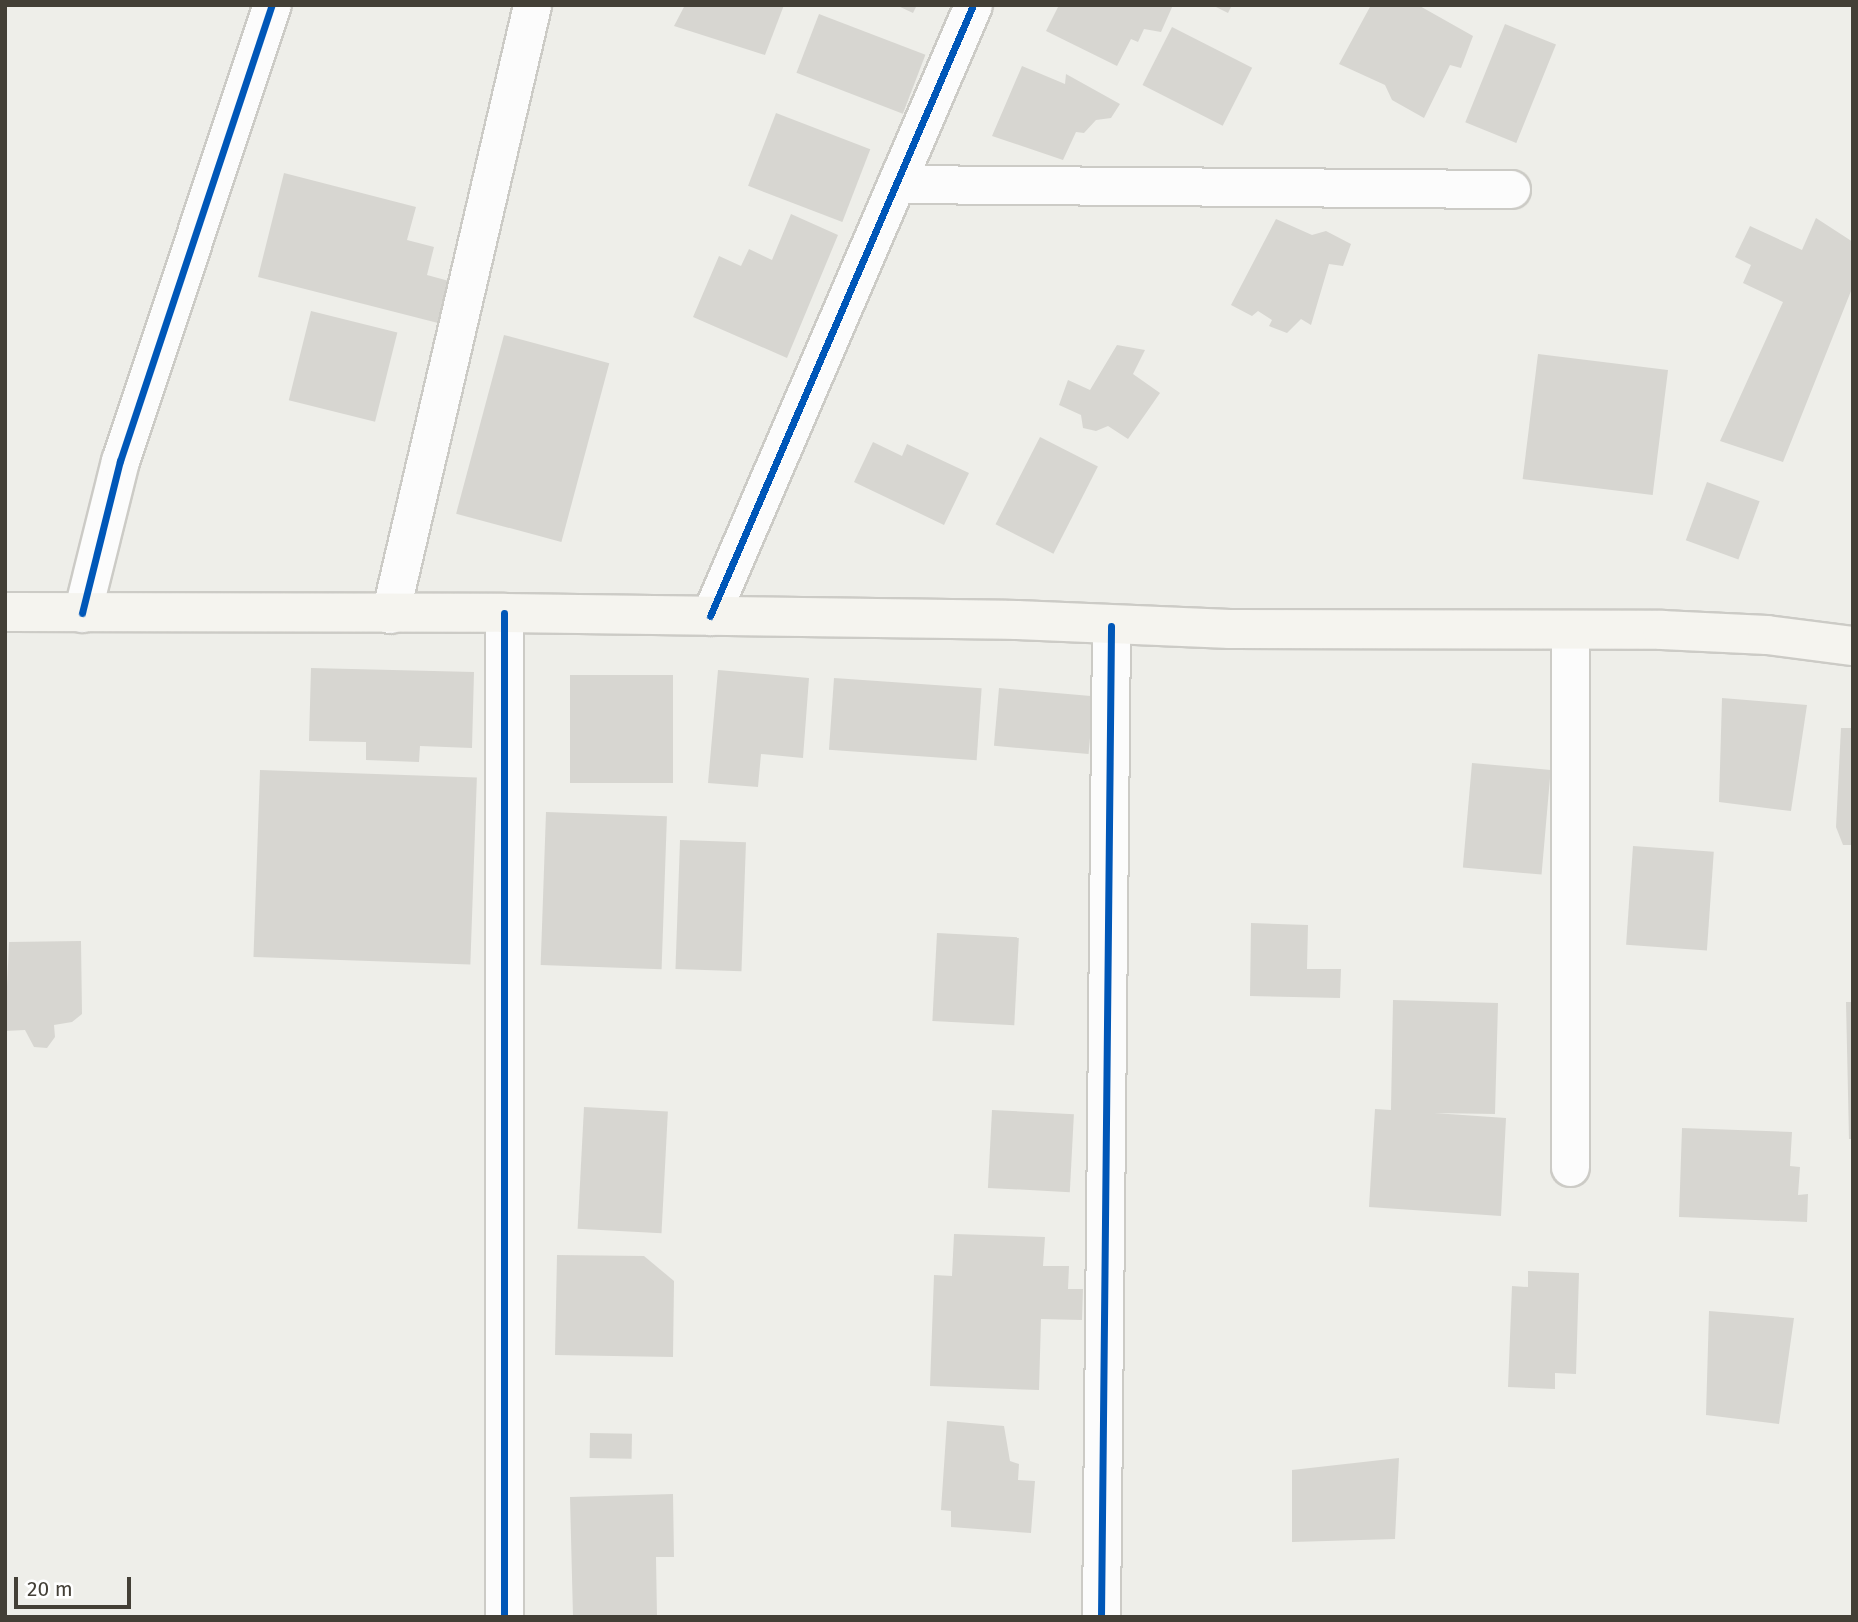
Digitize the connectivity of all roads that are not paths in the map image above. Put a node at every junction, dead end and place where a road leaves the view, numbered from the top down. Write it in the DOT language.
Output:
graph roads {
  1 [pos="272,5"];
  2 [pos="532,5"];
  3 [pos="973,5"];
  4 [pos="896,184"];
  5 [pos="1511,189"];
  6 [pos="5,612"];
  7 [pos="82,613"];
  8 [pos="505,613"];
  9 [pos="390,614"];
  10 [pos="710,615"];
  11 [pos="1111,626"];
  12 [pos="1570,630"];
  13 [pos="1853,646"];
  14 [pos="1570,1167"];
  15 [pos="504,1617"];
  16 [pos="1101,1617"];
  1 -- 7 [label="street"];
  2 -- 9 [label="street"];
  3 -- 4 [label="street"];
  4 -- 5 [label="street"];
  4 -- 10 [label="street"];
  6 -- 7 [label="main road"];
  7 -- 9 [label="main road"];
  8 -- 9 [label="main road"];
  8 -- 10 [label="main road"];
  8 -- 15 [label="street"];
  10 -- 11 [label="main road"];
  11 -- 12 [label="main road"];
  11 -- 16 [label="street"];
  12 -- 13 [label="main road"];
  12 -- 14 [label="street"];
}
